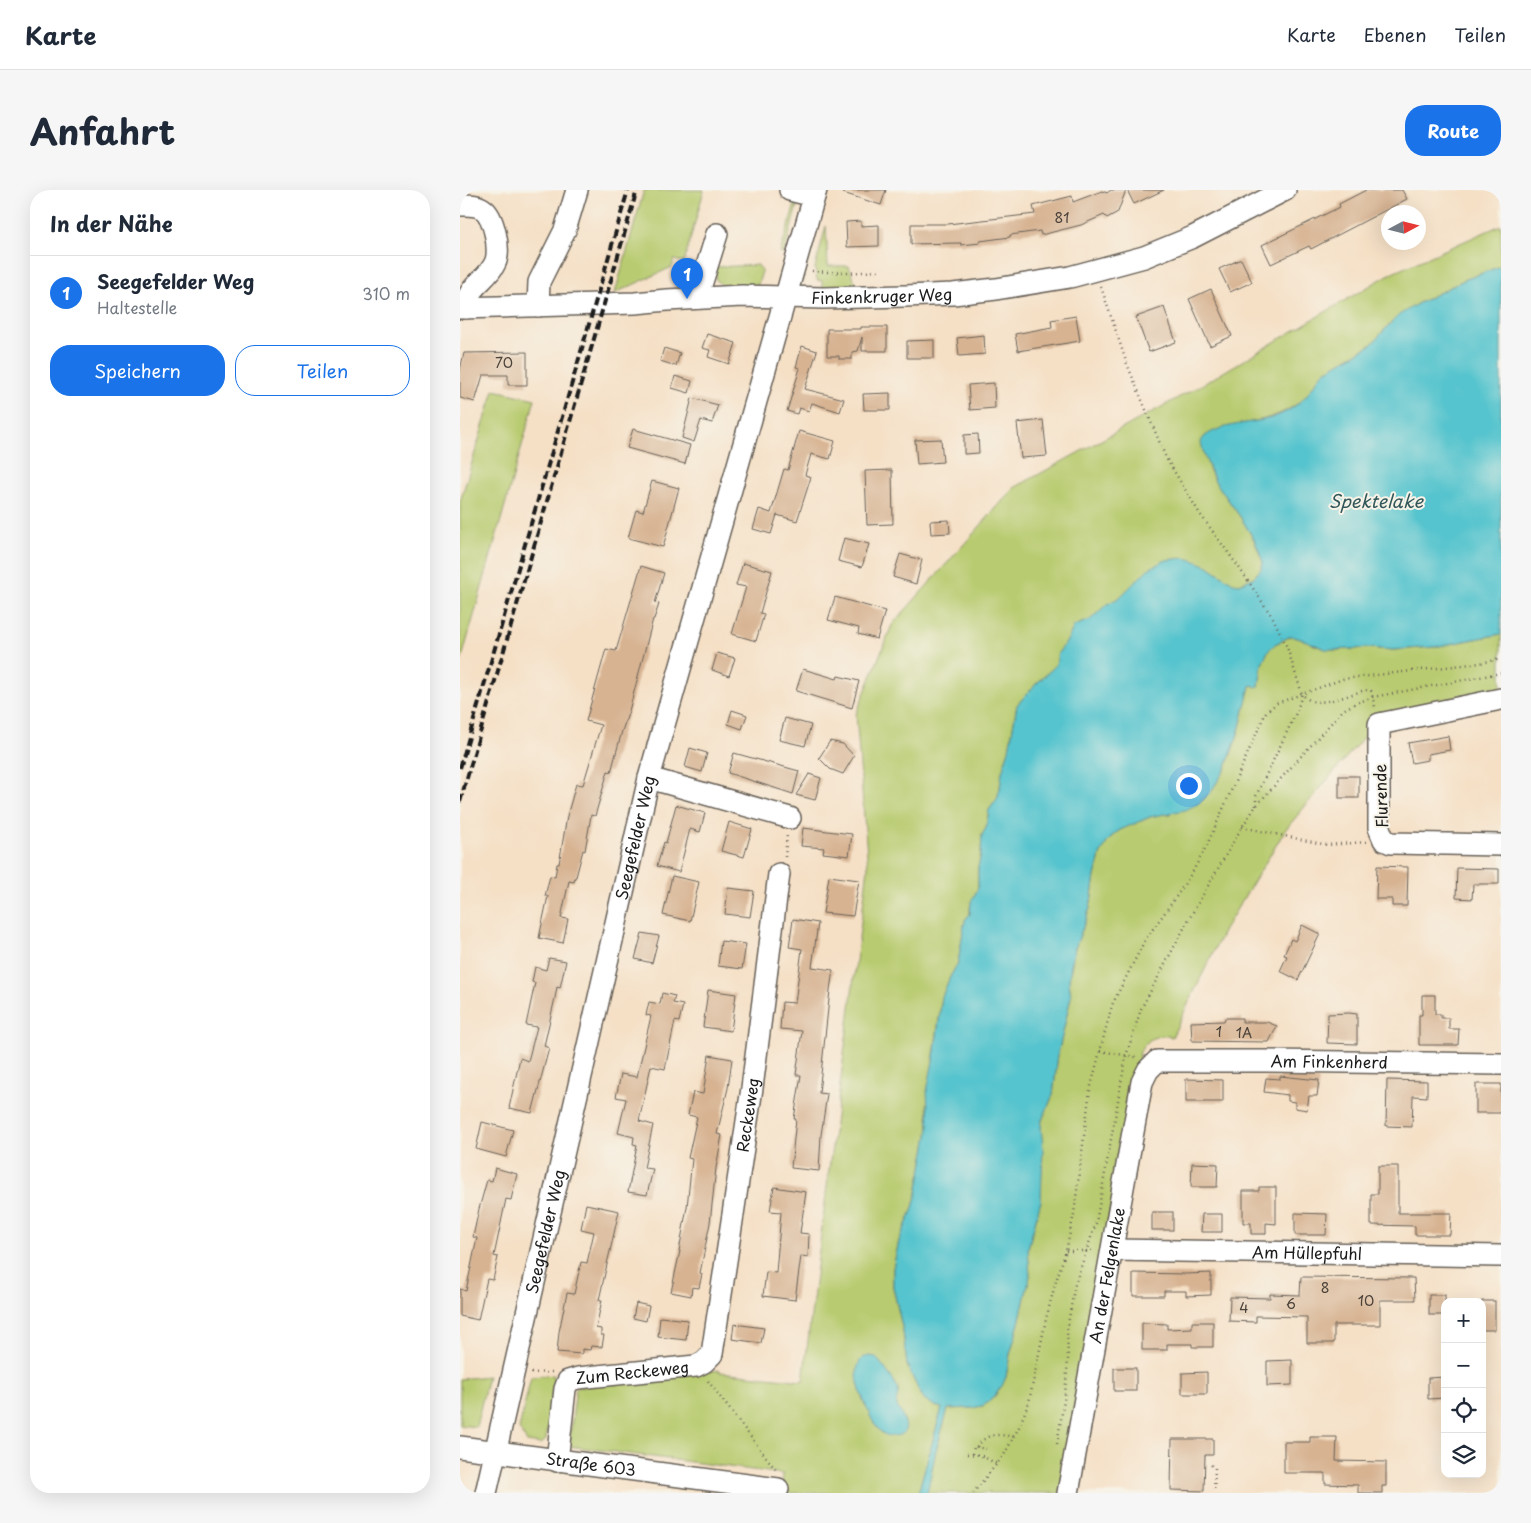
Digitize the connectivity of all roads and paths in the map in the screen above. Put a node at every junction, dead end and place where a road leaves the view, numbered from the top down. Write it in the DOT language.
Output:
graph roads {
  1 [pos="577,190"];
  2 [pos="790,190"];
  3 [pos="1285,190"];
  4 [pos="815,193"];
  5 [pos="460,205"];
  6 [pos="717,234"];
  7 [pos="812,271"];
  8 [pos="1096,271"];
  9 [pos="879,272"];
  10 [pos="786,297"];
  11 [pos="697,298"];
  12 [pos="538,306"];
  13 [pos="463,308"];
  14 [pos="1501,659"];
  15 [pos="1501,672"];
  16 [pos="1302,694"];
  17 [pos="1373,697"];
  18 [pos="1501,699"];
  19 [pos="1379,724"];
  20 [pos="649,778"];
  21 [pos="1256,806"];
  22 [pos="790,818"];
  23 [pos="1242,827"];
  24 [pos="1384,840"];
  25 [pos="1501,845"];
  26 [pos="779,874"];
  27 [pos="1100,1051"];
  28 [pos="1126,1056"];
  29 [pos="1157,1062"];
  30 [pos="1501,1064"];
  31 [pos="1112,1250"];
  32 [pos="1066,1251"];
  33 [pos="1085,1251"];
  34 [pos="1501,1256"];
  35 [pos="704,1360"];
  36 [pos="556,1372"];
  37 [pos="529,1373"];
  38 [pos="1014,1437"];
  39 [pos="460,1447"];
  40 [pos="977,1447"];
  41 [pos="986,1449"];
  42 [pos="495,1452"];
  43 [pos="1056,1452"];
  44 [pos="967,1454"];
  45 [pos="973,1454"];
  46 [pos="556,1461"];
  47 [pos="997,1464"];
  48 [pos="1211,1465"];
  49 [pos="779,1482"];
  50 [pos="683,1485"];
  51 [pos="486,1493"];
  52 [pos="973,1493"];
  53 [pos="1068,1493"];
  54 [pos="1214,1493"];
  1 -- 12 [label="street"];
  2 -- 4 [label="street"];
  3 -- 8 [label="street, Finkenkruger Weg"];
  4 -- 10 [label="street, Seegefelder Weg"];
  5 -- 13 [label="street"];
  6 -- 11 [label="street"];
  7 -- 9 [label="path"];
  8 -- 10 [label="street, Finkenkruger Weg"];
  8 -- 16 [label="path"];
  10 -- 11 [label="street, Finkenkruger Weg"];
  10 -- 20 [label="street, Seegefelder Weg"];
  11 -- 12 [label="street, Finkenkruger Weg"];
  12 -- 13 [label="street, Finkenkruger Weg"];
  14 -- 16 [label="path"];
  15 -- 17 [label="path"];
  16 -- 17 [label="path"];
  16 -- 21 [label="path"];
  16 -- 27 [label="path"];
  17 -- 19 [label="path"];
  17 -- 21 [label="path"];
  18 -- 19 [label="street"];
  19 -- 24 [label="street, Flurende"];
  20 -- 22 [label="street"];
  20 -- 42 [label="street, Seegefelder Weg"];
  21 -- 23 [label="path"];
  22 -- 26 [label="path"];
  23 -- 24 [label="path"];
  23 -- 28 [label="path"];
  24 -- 25 [label="street, Flurende"];
  26 -- 35 [label="street, Reckeweg"];
  27 -- 28 [label="path"];
  27 -- 32 [label="path"];
  28 -- 33 [label="path"];
  29 -- 30 [label="street, Am Finkenherd"];
  29 -- 31 [label="street, An der Felgenlake"];
  31 -- 34 [label="street, Am Hüllepfuhl"];
  31 -- 53 [label="street, An der Felgenlake"];
  32 -- 33 [label="path"];
  32 -- 38 [label="path"];
  33 -- 43 [label="path"];
  35 -- 46 [label="street, Zum Reckeweg"];
  35 -- 49 [label="path"];
  36 -- 37 [label="path"];
  38 -- 40 [label="path"];
  38 -- 47 [label="path"];
  39 -- 42 [label="street, Straße 603"];
  40 -- 41 [label="path"];
  40 -- 45 [label="path"];
  42 -- 46 [label="street, Straße 603"];
  42 -- 51 [label="street, Seegefelder Weg"];
  44 -- 45 [label="path"];
  45 -- 47 [label="path"];
  46 -- 50 [label="street, Straße 603"];
  47 -- 52 [label="path"];
  48 -- 54 [label="path"];
  49 -- 50 [label="street, Straße 603"];
}
